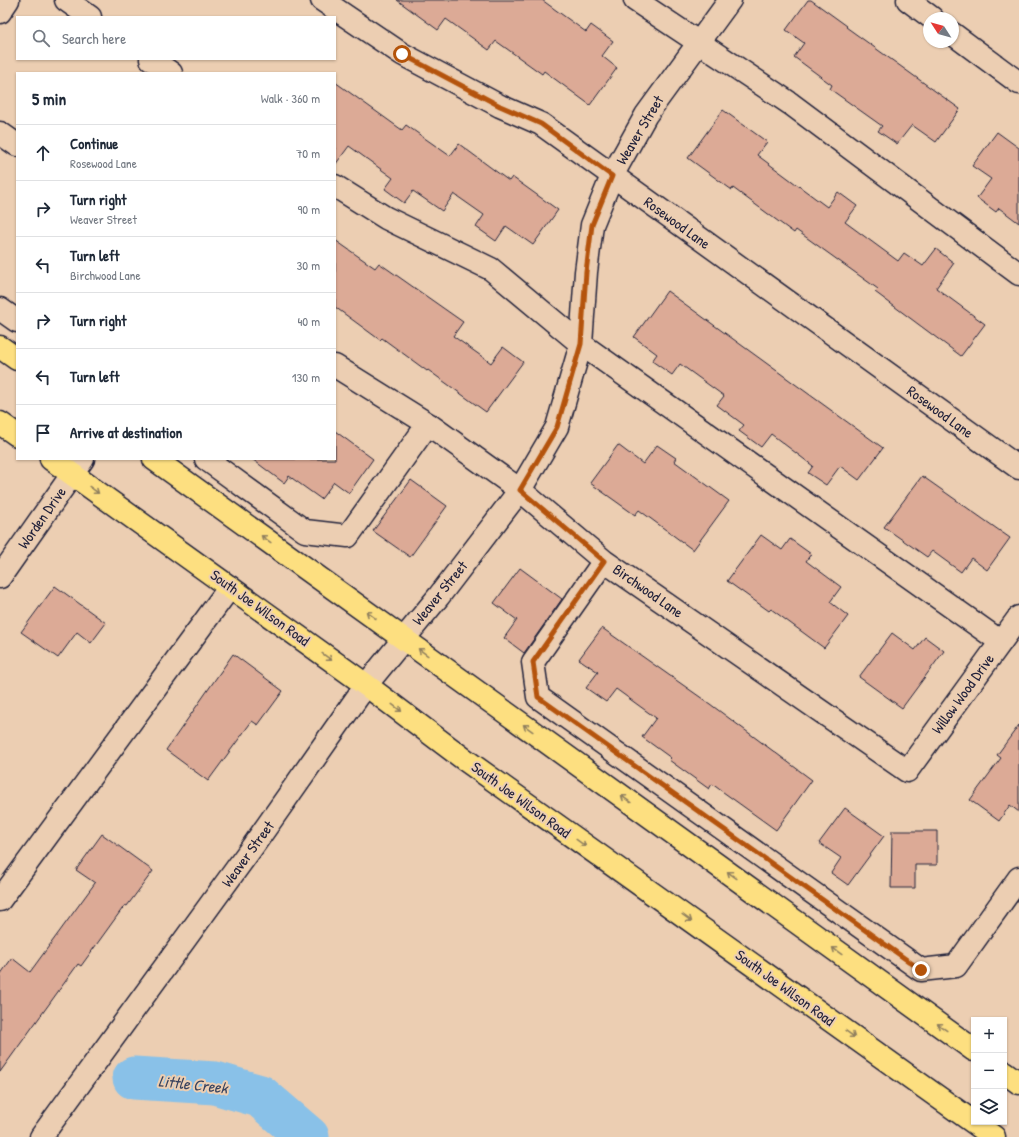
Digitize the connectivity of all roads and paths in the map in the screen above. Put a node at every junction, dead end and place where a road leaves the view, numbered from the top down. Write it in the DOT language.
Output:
graph roads {
  1 [pos="8,0"];
  2 [pos="66,0"];
  3 [pos="322,0"];
  4 [pos="635,0"];
  5 [pos="730,0"];
  6 [pos="908,0"];
  7 [pos="0,12"];
  8 [pos="924,12"];
  9 [pos="89,16"];
  10 [pos="959,38"];
  11 [pos="699,42"];
  12 [pos="152,60"];
  13 [pos="170,72"];
  14 [pos="1019,83"];
  15 [pos="0,133"];
  16 [pos="16,144"];
  17 [pos="612,176"];
  18 [pos="336,187"];
  19 [pos="1019,274"];
  20 [pos="0,309"];
  21 [pos="16,320"];
  22 [pos="581,344"];
  23 [pos="0,347"];
  24 [pos="16,358"];
  25 [pos="336,367"];
  26 [pos="0,423"];
  27 [pos="428,424"];
  28 [pos="16,434"];
  29 [pos="54,460"];
  30 [pos="155,460"];
  31 [pos="207,460"];
  32 [pos="78,467"];
  33 [pos="1019,468"];
  34 [pos="520,490"];
  35 [pos="604,561"];
  36 [pos="0,577"];
  37 [pos="230,587"];
  38 [pos="1019,617"];
  39 [pos="403,638"];
  40 [pos="1001,642"];
  41 [pos="366,685"];
  42 [pos="907,771"];
  43 [pos="1019,878"];
  44 [pos="0,900"];
  45 [pos="971,1048"];
  46 [pos="1007,1074"];
  47 [pos="1019,1083"];
  48 [pos="41,1137"];
  49 [pos="994,1137"];
  1 -- 7 [label="street"];
  2 -- 9 [label="street"];
  3 -- 17 [label="street, Rosewood Lane"];
  4 -- 11 [label="street"];
  5 -- 11 [label="street, Weaver Street"];
  6 -- 8 [label="street"];
  10 -- 14 [label="street"];
  11 -- 17 [label="street, Weaver Street"];
  11 -- 19 [label="street"];
  12 -- 13 [label="street"];
  15 -- 16 [label="street"];
  17 -- 22 [label="street, Weaver Street"];
  17 -- 33 [label="street, Rosewood Lane"];
  18 -- 22 [label="street"];
  20 -- 21 [label="street"];
  22 -- 34 [label="street, Weaver Street"];
  22 -- 40 [label="street"];
  23 -- 24 [label="main road"];
  25 -- 27 [label="street, Birchwood Lane"];
  26 -- 28 [label="main road"];
  27 -- 31 [label="street"];
  27 -- 34 [label="street, Birchwood Lane"];
  29 -- 32 [label="main road, South Joe Wilson Road"];
  39 -- 30 [label="main road, one-way"];
  32 -- 36 [label="street, Worden Drive"];
  32 -- 37 [label="main road, South Joe Wilson Road, one-way"];
  34 -- 35 [label="street, Birchwood Lane"];
  34 -- 39 [label="street, Weaver Street"];
  35 -- 42 [label="street, Birchwood Lane"];
  35 -- 43 [label="street"];
  37 -- 41 [label="main road, South Joe Wilson Road, one-way"];
  37 -- 44 [label="street"];
  38 -- 40 [label="street, Willow Wood Drive"];
  39 -- 41 [label="street, Weaver Street"];
  45 -- 39 [label="main road, one-way"];
  40 -- 42 [label="street, Willow Wood Drive"];
  41 -- 48 [label="street, Weaver Street"];
  41 -- 49 [label="main road, South Joe Wilson Road, one-way"];
  46 -- 47 [label="main road"];
}
